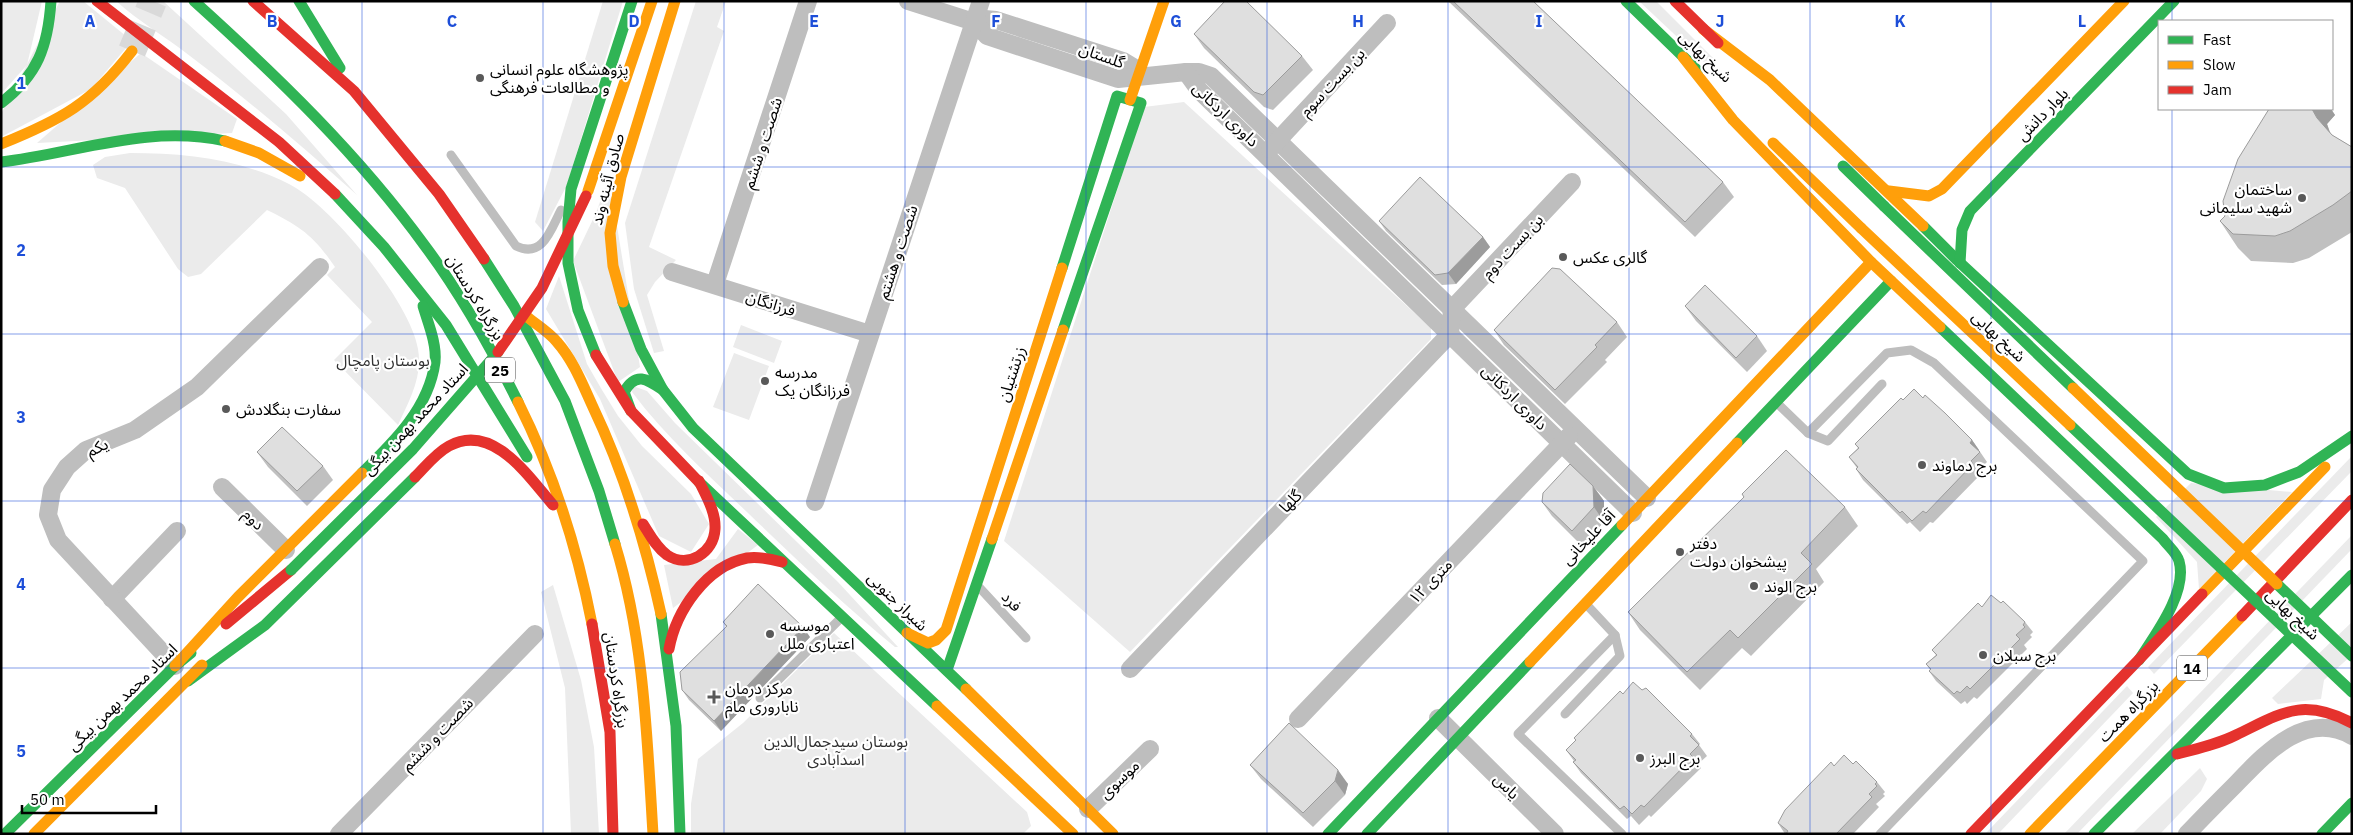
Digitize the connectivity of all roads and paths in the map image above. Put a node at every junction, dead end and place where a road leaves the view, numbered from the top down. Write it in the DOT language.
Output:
graph roads {
  1 [pos="51,1"];
  2 [pos="97,1"];
  3 [pos="194,1"];
  4 [pos="253,1"];
  5 [pos="298,1"];
  6 [pos="632,1"];
  7 [pos="652,1"];
  8 [pos="675,1"];
  9 [pos="808,1"];
  10 [pos="908,1"];
  11 [pos="981,1"];
  12 [pos="1164,1"];
  13 [pos="1626,1"];
  14 [pos="1675,1"];
  15 [pos="2124,1"];
  16 [pos="2174,1"];
  17 [pos="974,22"];
  18 [pos="1387,23"];
  19 [pos="1703,29"];
  20 [pos="132,51"];
  21 [pos="1683,57"];
  22 [pos="1139,76"];
  23 [pos="354,91"];
  24 [pos="1130,100"];
  25 [pos="1,103"];
  26 [pos="1,144"];
  27 [pos="1272,147"];
  28 [pos="451,155"];
  29 [pos="1,162"];
  30 [pos="1959,172"];
  31 [pos="1572,182"];
  32 [pos="571,189"];
  33 [pos="1889,191"];
  34 [pos="1987,194"];
  35 [pos="586,196"];
  36 [pos="339,198"];
  37 [pos="1871,262"];
  38 [pos="1960,263"];
  39 [pos="320,267"];
  40 [pos="672,272"];
  41 [pos="1891,281"];
  42 [pos="715,284"];
  43 [pos="417,288"];
  44 [pos="514,306"];
  45 [pos="1452,309"];
  46 [pos="870,334"];
  47 [pos="1450,334"];
  48 [pos="1793,365"];
  49 [pos="1882,384"];
  50 [pos="663,390"];
  51 [pos="1776,403"];
  52 [pos="630,411"];
  53 [pos="413,418"];
  54 [pos="1575,429"];
  55 [pos="1808,433"];
  56 [pos="2352,437"];
  57 [pos="1561,444"];
  58 [pos="441,451"];
  59 [pos="699,481"];
  60 [pos="222,487"];
  61 [pos="2352,500"];
  62 [pos="814,502"];
  63 [pos="1657,508"];
  64 [pos="563,515"];
  65 [pos="637,516"];
  66 [pos="1643,523"];
  67 [pos="177,531"];
  68 [pos="286,550"];
  69 [pos="782,562"];
  70 [pos="291,570"];
  71 [pos="2352,575"];
  72 [pos="976,584"];
  73 [pos="112,598"];
  74 [pos="1586,604"];
  75 [pos="842,617"];
  76 [pos="907,633"];
  77 [pos="535,634"];
  78 [pos="1615,635"];
  79 [pos="1026,638"];
  80 [pos="668,653"];
  81 [pos="2352,656"];
  82 [pos="2139,660"];
  83 [pos="2352,663"];
  84 [pos="175,666"];
  85 [pos="1130,669"];
  86 [pos="947,670"];
  87 [pos="188,681"];
  88 [pos="2352,692"];
  89 [pos="2334,693"];
  90 [pos="760,698"];
  91 [pos="1564,714"];
  92 [pos="1438,718"];
  93 [pos="1298,719"];
  94 [pos="2352,723"];
  95 [pos="2352,736"];
  96 [pos="1459,738"];
  97 [pos="1150,750"];
  98 [pos="2174,755"];
  99 [pos="2352,803"];
  100 [pos="1088,809"];
  101 [pos="5,834"];
  102 [pos="34,834"];
  103 [pos="339,834"];
  104 [pos="613,834"];
  105 [pos="653,834"];
  106 [pos="680,834"];
  107 [pos="1073,834"];
  108 [pos="1114,834"];
  109 [pos="1328,834"];
  110 [pos="1367,834"];
  111 [pos="1555,834"];
  112 [pos="1622,834"];
  113 [pos="1880,834"];
  114 [pos="1971,834"];
  115 [pos="2030,834"];
  116 [pos="2094,834"];
  117 [pos="2187,834"];
  118 [pos="2322,834"];
  1 -- 25 [label="main road"];
  2 -- 36 [label="main road"];
  3 -- 64 [label="main road, بزرگراه کردستان / 25"];
  4 -- 23 [label="main road, بزرگراه کردستان / 25"];
  5 -- 23 [label="main road"];
  6 -- 32 [label="main road, صادق آئینه وند"];
  7 -- 35 [label="main road, صادق آئینه وند"];
  8 -- 50 [label="main road, صادق آئینه وند"];
  9 -- 42 [label="street, شصت و ششم"];
  10 -- 17 [label="street, گلستان"];
  11 -- 17 [label="street, شصت و هشتم"];
  12 -- 22 [label="main road"];
  13 -- 21 [label="main road, شیخ بهایی"];
  14 -- 19 [label="main road, شیخ بهایی"];
  15 -- 30 [label="main road, بلوار دانش"];
  16 -- 34 [label="main road, بلوار دانش"];
  17 -- 22 [label="street, گلستان"];
  17 -- 46 [label="street, شصت و هشتم"];
  18 -- 27 [label="street, بن بست سوم"];
  19 -- 33 [label="main road"];
  19 -- 81 [label="main road, شیخ بهایی, bridge"];
  20 -- 26 [label="main road"];
  21 -- 37 [label="main road"];
  21 -- 88 [label="main road, شیخ بهایی, bridge"];
  22 -- 24 [label="main road"];
  22 -- 27 [label="street, داوری اردکانی"];
  23 -- 44 [label="main road, بزرگراه کردستان / 25"];
  24 -- 72 [label="main road"];
  24 -- 76 [label="main road, زرتشتیان"];
  27 -- 45 [label="street, داوری اردکانی"];
  27 -- 47 [label="street, داوری اردکانی"];
  28 -- 32 [label="lane"];
  29 -- 36 [label="main road"];
  30 -- 33 [label="main road, بلوار دانش"];
  30 -- 34 [label="main road"];
  31 -- 45 [label="street, بن بست دوم"];
  32 -- 52 [label="main road, صادق آئینه وند"];
  33 -- 38 [label="main road"];
  34 -- 38 [label="main road, بلوار دانش"];
  35 -- 70 [label="main road, استاد محمد بهمن بیگی, bridge"];
  36 -- 43 [label="main road"];
  37 -- 41 [label="main road"];
  37 -- 48 [label="main road, آقا علیخانی"];
  38 -- 56 [label="main road"];
  39 -- 73 [label="street, یکم"];
  40 -- 42 [label="street, فرزانگان"];
  41 -- 48 [label="main road, آقا علیخانی"];
  41 -- 82 [label="main road"];
  42 -- 46 [label="street, فرزانگان"];
  43 -- 53 [label="main road"];
  43 -- 64 [label="main road"];
  44 -- 65 [label="main road"];
  44 -- 105 [label="main road, بزرگراه کردستان / 25"];
  45 -- 47 [label="street"];
  45 -- 54 [label="street, داوری اردکانی"];
  46 -- 62 [label="street, شصت و هشتم"];
  47 -- 57 [label="street, داوری اردکانی"];
  47 -- 85 [label="street, گلها"];
  48 -- 51 [label="main road, آقا علیخانی"];
  48 -- 63 [label="main road, آقا علیخانی"];
  49 -- 55 [label="lane"];
  50 -- 52 [label="main road"];
  50 -- 76 [label="main road, شیراز جنوبی"];
  51 -- 55 [label="lane"];
  51 -- 63 [label="main road, آقا علیخانی"];
  52 -- 59 [label="main road"];
  53 -- 58 [label="main road"];
  53 -- 68 [label="main road"];
  54 -- 57 [label="street, ۱۲ متری"];
  54 -- 63 [label="street, داوری اردکانی"];
  55 -- 113 [label="lane"];
  56 -- 82 [label="main road"];
  57 -- 66 [label="street, داوری اردکانی"];
  57 -- 93 [label="street, ۱۲ متری"];
  58 -- 64 [label="main road"];
  58 -- 87 [label="main road"];
  59 -- 65 [label="main road"];
  59 -- 69 [label="main road"];
  60 -- 68 [label="street, دوم"];
  61 -- 115 [label="main road, بزرگراه همت / 14"];
  63 -- 66 [label="main road, آقا علیخانی"];
  63 -- 66 [label="main road, آقا علیخانی"];
  64 -- 104 [label="main road, بزرگراه کردستان / 25"];
  65 -- 80 [label="main road"];
  66 -- 74 [label="main road, آقا علیخانی"];
  66 -- 92 [label="main road, آقا علیخانی"];
  67 -- 73 [label="street"];
  68 -- 84 [label="main road"];
  69 -- 75 [label="main road"];
  69 -- 80 [label="main road"];
  70 -- 84 [label="main road, استاد محمد بهمن بیگی"];
  70 -- 87 [label="main road, استاد محمد بهمن بیگی"];
  71 -- 98 [label="main road"];
  72 -- 79 [label="lane, فرد"];
  72 -- 86 [label="main road"];
  73 -- 84 [label="street, یکم"];
  74 -- 78 [label="lane"];
  74 -- 96 [label="main road, آقا علیخانی"];
  75 -- 90 [label="lane"];
  75 -- 107 [label="main road"];
  76 -- 86 [label="main road, شیراز جنوبی"];
  77 -- 103 [label="street, شصت و ششم"];
  78 -- 91 [label="lane"];
  78 -- 112 [label="lane"];
  80 -- 106 [label="main road"];
  82 -- 114 [label="main road"];
  83 -- 89 [label="main road"];
  84 -- 101 [label="main road, استاد محمد بهمن بیگی"];
  86 -- 100 [label="main road, شیراز جنوبی"];
  87 -- 102 [label="main road, استاد محمد بهمن بیگی"];
  92 -- 96 [label="street, یاس"];
  92 -- 109 [label="main road, آقا علیخانی"];
  94 -- 98 [label="main road"];
  95 -- 117 [label="street"];
  96 -- 110 [label="main road, آقا علیخانی"];
  96 -- 111 [label="street, یاس"];
  97 -- 100 [label="street, موسوی"];
  98 -- 116 [label="main road"];
  99 -- 118 [label="main road"];
  100 -- 108 [label="main road, شیراز جنوبی"];
}
